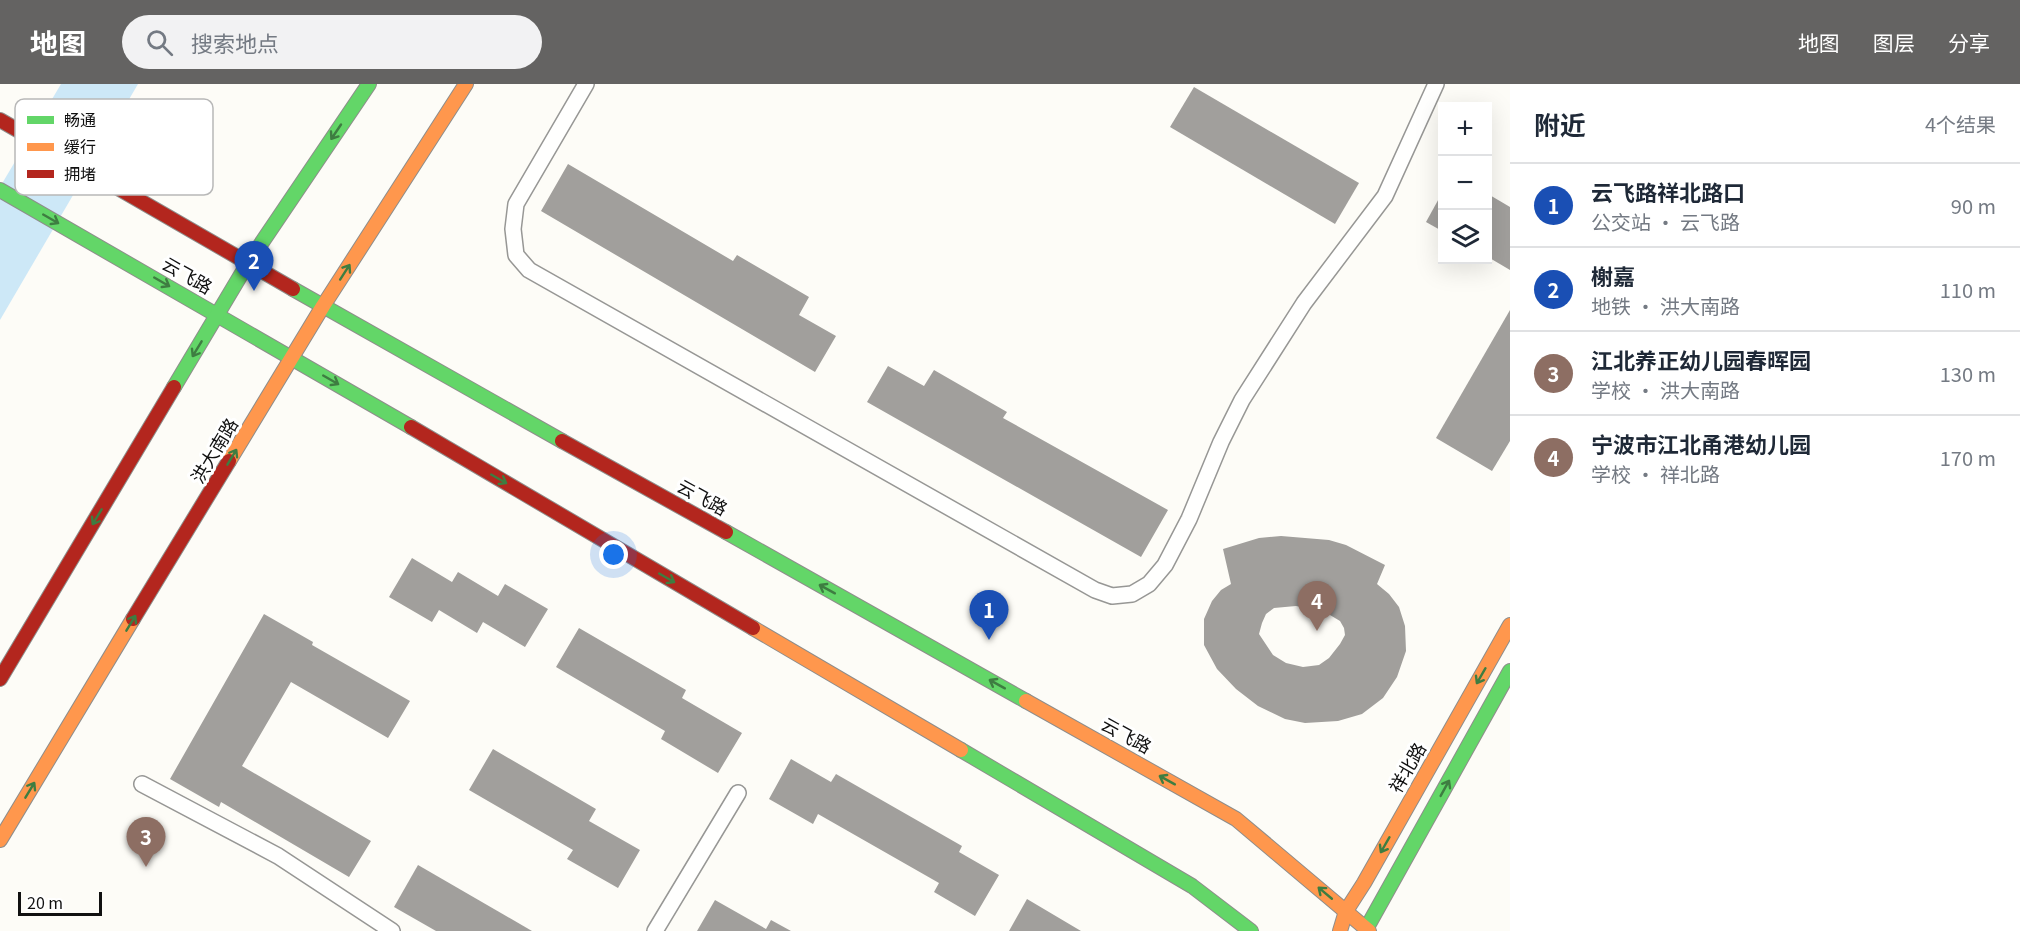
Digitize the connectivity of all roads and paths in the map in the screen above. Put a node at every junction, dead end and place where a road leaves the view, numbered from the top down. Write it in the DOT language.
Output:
graph roads {
  1 [pos="369,84"];
  2 [pos="466,84"];
  3 [pos="586,84"];
  4 [pos="1436,84"];
  5 [pos="0,120"];
  6 [pos="15,129"];
  7 [pos="0,190"];
  8 [pos="129,195"];
  9 [pos="248,263"];
  10 [pos="323,306"];
  11 [pos="218,314"];
  12 [pos="292,357"];
  13 [pos="1510,625"];
  14 [pos="1510,671"];
  15 [pos="0,679"];
  16 [pos="142,784"];
  17 [pos="738,793"];
  18 [pos="0,840"];
  19 [pos="1346,911"];
  20 [pos="1367,930"];
  21 [pos="392,931"];
  22 [pos="655,931"];
  23 [pos="1251,931"];
  24 [pos="1340,931"];
  1 -- 9 [label="main road, one-way"];
  10 -- 2 [label="main road, 洪大南路, one-way"];
  3 -- 4 [label="lane"];
  5 -- 6 [label="main road, 云飞路"];
  7 -- 11 [label="main road, 云飞路, one-way"];
  8 -- 9 [label="main road, 云飞路"];
  9 -- 10 [label="main road, 云飞路"];
  9 -- 11 [label="main road"];
  10 -- 12 [label="main road, 洪大南路"];
  19 -- 10 [label="main road, 云飞路, one-way"];
  11 -- 12 [label="main road, 云飞路"];
  11 -- 15 [label="main road, one-way"];
  18 -- 12 [label="main road, 洪大南路, one-way"];
  12 -- 23 [label="main road, 云飞路, one-way"];
  13 -- 19 [label="main road, 祥北路, one-way"];
  20 -- 14 [label="main road, one-way"];
  16 -- 21 [label="lane"];
  17 -- 22 [label="lane"];
  19 -- 20 [label="main road, 云飞路"];
  19 -- 24 [label="main road, 祥北路"];
}
